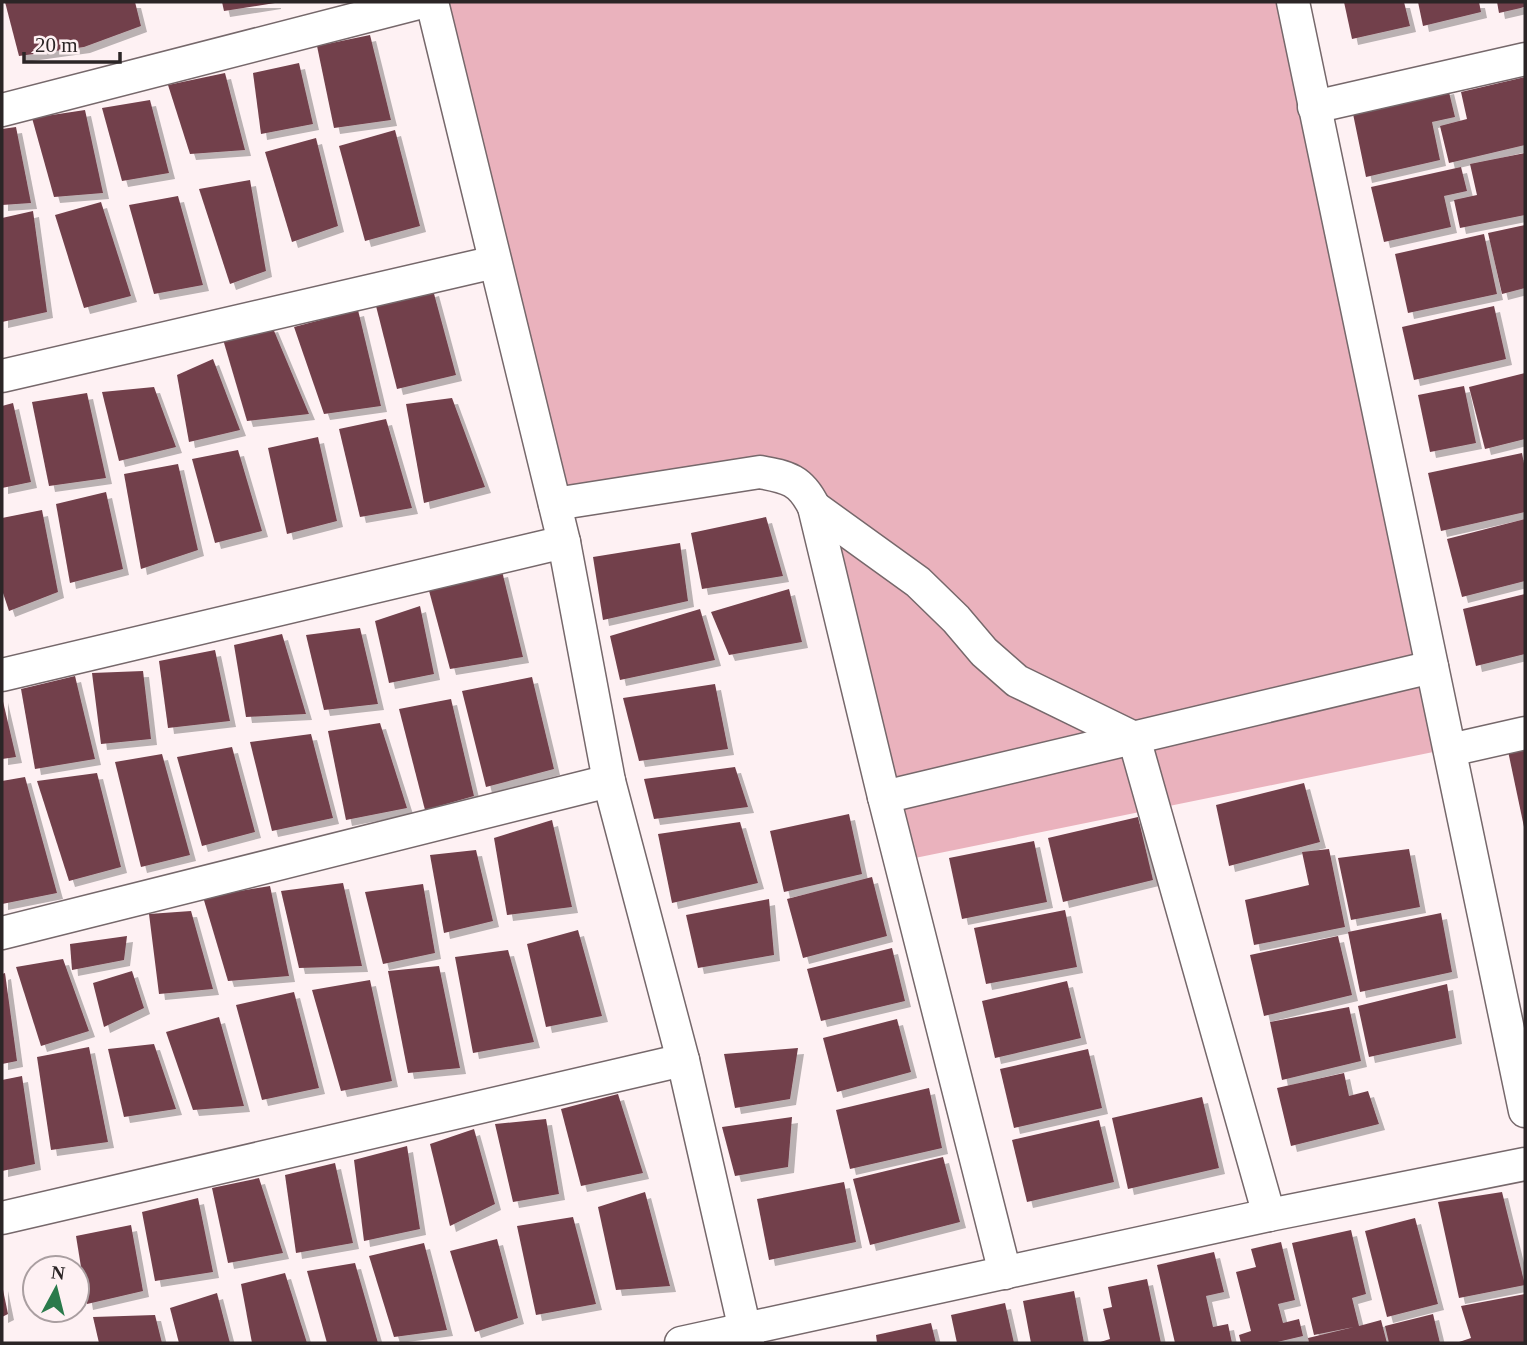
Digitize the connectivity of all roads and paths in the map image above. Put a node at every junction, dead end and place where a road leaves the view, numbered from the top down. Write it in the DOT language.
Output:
graph roads {
  1 [pos="422,2"];
  2 [pos="432,2"];
  3 [pos="1293,2"];
  4 [pos="1525,59"];
  5 [pos="1314,107"];
  6 [pos="2,110"];
  7 [pos="495,262"];
  8 [pos="2,376"];
  9 [pos="555,504"];
  10 [pos="814,507"];
  11 [pos="564,542"];
  12 [pos="1432,667"];
  13 [pos="2,675"];
  14 [pos="1525,733"];
  15 [pos="1134,738"];
  16 [pos="1450,750"];
  17 [pos="609,781"];
  18 [pos="884,797"];
  19 [pos="2,933"];
  20 [pos="1513,993"];
  21 [pos="683,1060"];
  22 [pos="1525,1111"];
  23 [pos="1525,1164"];
  24 [pos="1269,1216"];
  25 [pos="2,1218"];
  26 [pos="1005,1273"];
  27 [pos="747,1336"];
  28 [pos="681,1343"];
  1 -- 6 [label="street"];
  2 -- 7 [label="street"];
  3 -- 5 [label="street"];
  4 -- 5 [label="street"];
  5 -- 12 [label="street"];
  7 -- 8 [label="street"];
  7 -- 9 [label="street"];
  9 -- 10 [label="street"];
  9 -- 11 [label="street"];
  10 -- 15 [label="street"];
  10 -- 18 [label="street"];
  11 -- 13 [label="street"];
  11 -- 17 [label="street"];
  12 -- 15 [label="street"];
  12 -- 16 [label="street"];
  14 -- 16 [label="street"];
  15 -- 18 [label="street"];
  15 -- 24 [label="street"];
  16 -- 20 [label="street"];
  17 -- 19 [label="street"];
  17 -- 21 [label="street"];
  18 -- 26 [label="street"];
  20 -- 22 [label="street"];
  21 -- 25 [label="street"];
  21 -- 27 [label="street"];
  23 -- 24 [label="street"];
  24 -- 26 [label="street"];
  26 -- 27 [label="street"];
  27 -- 28 [label="street"];
}
